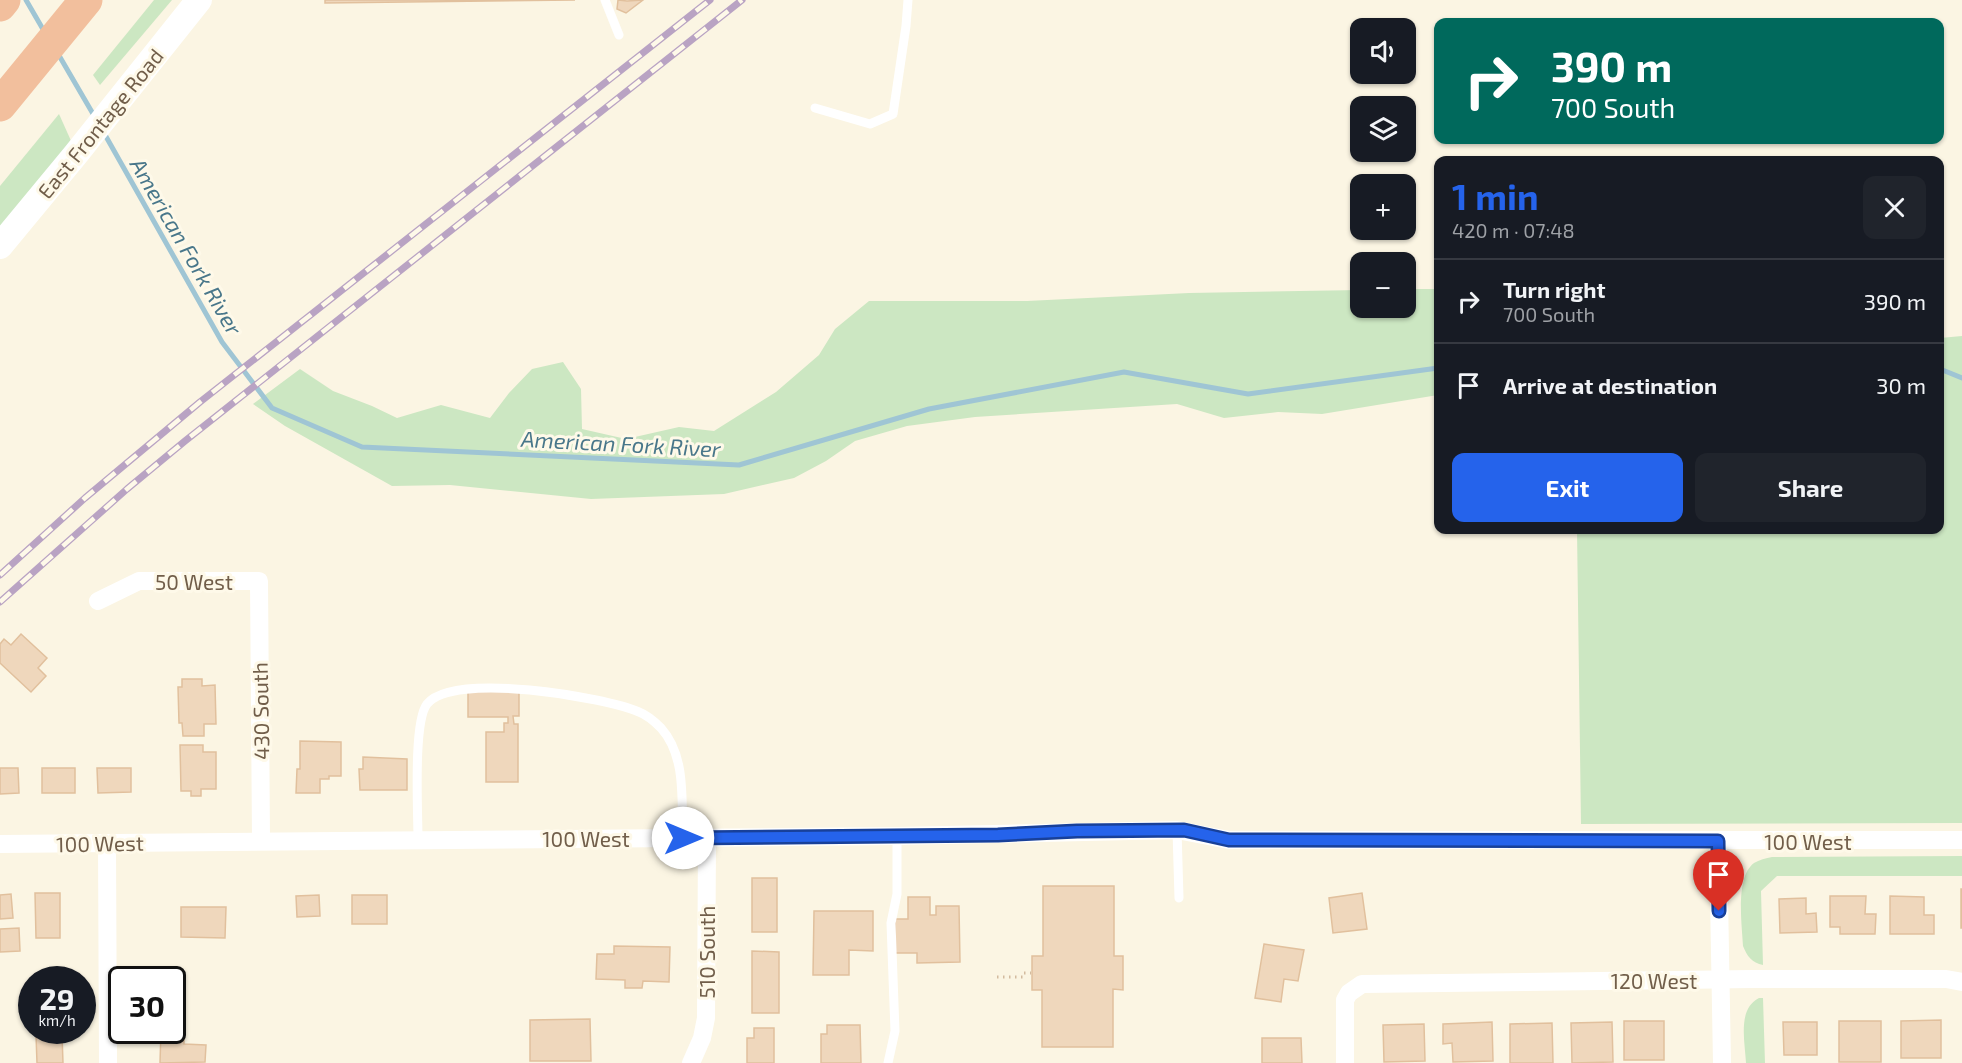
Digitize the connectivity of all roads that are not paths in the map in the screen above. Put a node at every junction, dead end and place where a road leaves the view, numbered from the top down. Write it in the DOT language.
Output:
graph roads {
  1 [pos="4,0"];
  2 [pos="199,0"];
  3 [pos="605,0"];
  4 [pos="908,0"];
  5 [pos="85,1"];
  6 [pos="0,5"];
  7 [pos="619,35"];
  8 [pos="0,105"];
  9 [pos="814,108"];
  10 [pos="0,246"];
  11 [pos="259,581"];
  12 [pos="98,601"];
  13 [pos="1177,830"];
  14 [pos="897,836"];
  15 [pos="683,838"];
  16 [pos="707,838"];
  17 [pos="418,839"];
  18 [pos="261,840"];
  19 [pos="1962,840"];
  20 [pos="1718,841"];
  21 [pos="107,843"];
  22 [pos="0,844"];
  23 [pos="1179,898"];
  24 [pos="1720,980"];
  25 [pos="1962,982"];
  26 [pos="108,1063"];
  27 [pos="691,1063"];
  28 [pos="888,1063"];
  29 [pos="1345,1063"];
  30 [pos="1722,1063"];
  1 -- 6 [label="highway"];
  2 -- 10 [label="street, East Frontage Road"];
  3 -- 7 [label="lane"];
  4 -- 9 [label="lane"];
  5 -- 8 [label="highway"];
  11 -- 12 [label="street, 50 West"];
  11 -- 18 [label="street, 430 South"];
  13 -- 14 [label="street, 100 West"];
  13 -- 20 [label="street, 100 West"];
  13 -- 23 [label="lane"];
  14 -- 16 [label="street, 100 West"];
  14 -- 28 [label="lane"];
  15 -- 16 [label="street, 100 West"];
  15 -- 17 [label="street, 100 West"];
  15 -- 17 [label="lane"];
  16 -- 27 [label="street, 510 South"];
  17 -- 18 [label="street, 100 West"];
  18 -- 21 [label="street, 100 West"];
  19 -- 20 [label="street, 100 West"];
  20 -- 24 [label="street"];
  21 -- 22 [label="street, 100 West"];
  21 -- 26 [label="street"];
  24 -- 25 [label="street, 120 West"];
  24 -- 29 [label="street, 120 West"];
  24 -- 30 [label="street"];
}
